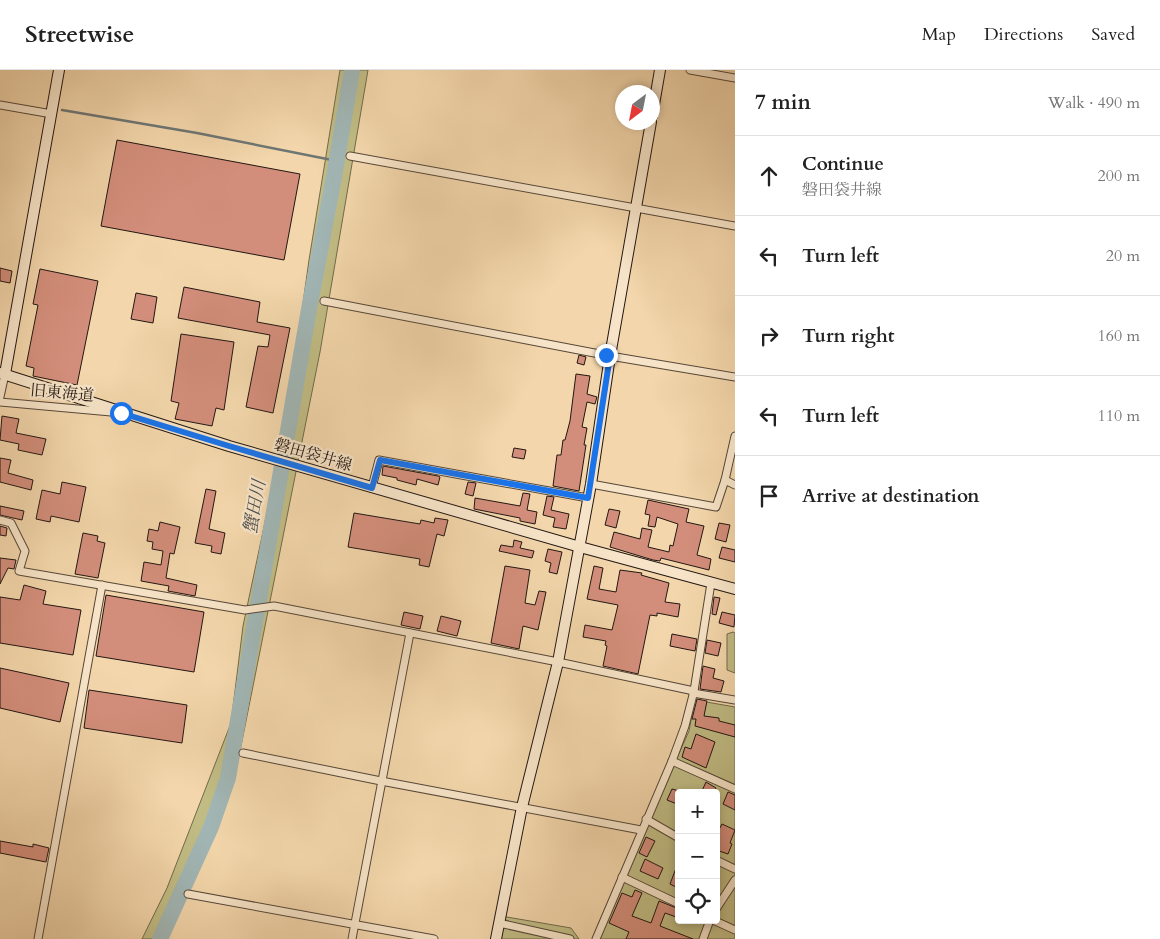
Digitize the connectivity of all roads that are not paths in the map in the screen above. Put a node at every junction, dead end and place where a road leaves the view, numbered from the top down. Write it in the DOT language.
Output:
graph roads {
  1 [pos="59,70"];
  2 [pos="660,70"];
  3 [pos="690,70"];
  4 [pos="735,78"];
  5 [pos="657,85"];
  6 [pos="0,105"];
  7 [pos="52,114"];
  8 [pos="651,130"];
  9 [pos="350,156"];
  10 [pos="637,209"];
  11 [pos="735,226"];
  12 [pos="324,301"];
  13 [pos="610,356"];
  14 [pos="3,373"];
  15 [pos="735,377"];
  16 [pos="0,397"];
  17 [pos="0,402"];
  18 [pos="121,413"];
  19 [pos="735,436"];
  20 [pos="725,480"];
  21 [pos="591,484"];
  22 [pos="735,485"];
  23 [pos="372,488"];
  24 [pos="588,498"];
  25 [pos="0,520"];
  26 [pos="580,547"];
  27 [pos="711,583"];
  28 [pos="102,585"];
  29 [pos="735,589"];
  30 [pos="410,633"];
  31 [pos="558,662"];
  32 [pos="693,692"];
  33 [pos="735,700"];
  34 [pos="243,753"];
  35 [pos="672,761"];
  36 [pos="381,781"];
  37 [pos="735,790"];
  38 [pos="522,807"];
  39 [pos="646,819"];
  40 [pos="641,830"];
  41 [pos="675,836"];
  42 [pos="720,862"];
  43 [pos="735,869"];
  44 [pos="622,877"];
  45 [pos="735,880"];
  46 [pos="188,894"];
  47 [pos="675,902"];
  48 [pos="720,903"];
  49 [pos="499,923"];
  50 [pos="709,924"];
  51 [pos="720,924"];
  52 [pos="354,925"];
  53 [pos="735,930"];
  54 [pos="38,939"];
  55 [pos="352,939"];
  56 [pos="434,939"];
  57 [pos="496,939"];
  58 [pos="570,939"];
  59 [pos="596,939"];
  60 [pos="703,939"];
  1 -- 7 [label="street"];
  2 -- 5 [label="street"];
  3 -- 4 [label="street"];
  6 -- 7 [label="street"];
  7 -- 14 [label="street"];
  8 -- 10 [label="street"];
  9 -- 10 [label="street"];
  10 -- 11 [label="street"];
  10 -- 13 [label="street"];
  12 -- 13 [label="street"];
  13 -- 15 [label="street"];
  13 -- 21 [label="street"];
  14 -- 16 [label="street"];
  14 -- 18 [label="street, 磐田袋井線"];
  17 -- 18 [label="street, 旧東海道"];
  18 -- 23 [label="street, 磐田袋井線"];
  19 -- 20 [label="street"];
  20 -- 21 [label="street"];
  20 -- 22 [label="street"];
  21 -- 24 [label="street"];
  23 -- 24 [label="street"];
  23 -- 26 [label="street, 磐田袋井線"];
  24 -- 26 [label="street"];
  25 -- 28 [label="street"];
  26 -- 27 [label="street, 磐田袋井線"];
  26 -- 31 [label="street"];
  27 -- 29 [label="street, 磐田袋井線"];
  27 -- 32 [label="street"];
  28 -- 30 [label="street"];
  28 -- 54 [label="street"];
  30 -- 31 [label="street"];
  30 -- 36 [label="street"];
  31 -- 32 [label="street"];
  31 -- 38 [label="street"];
  32 -- 33 [label="street"];
  32 -- 35 [label="street"];
  34 -- 36 [label="street"];
  35 -- 37 [label="street"];
  35 -- 39 [label="street"];
  36 -- 38 [label="street"];
  36 -- 52 [label="street"];
  38 -- 40 [label="street"];
  38 -- 49 [label="street"];
  39 -- 40 [label="street"];
  39 -- 41 [label="street"];
  40 -- 44 [label="street"];
  42 -- 43 [label="street"];
  44 -- 47 [label="street"];
  44 -- 59 [label="street"];
  45 -- 48 [label="street"];
  46 -- 52 [label="street"];
  49 -- 57 [label="street"];
  49 -- 58 [label="street"];
  50 -- 60 [label="street"];
  51 -- 53 [label="street"];
  52 -- 55 [label="street"];
  52 -- 56 [label="street"];
}
